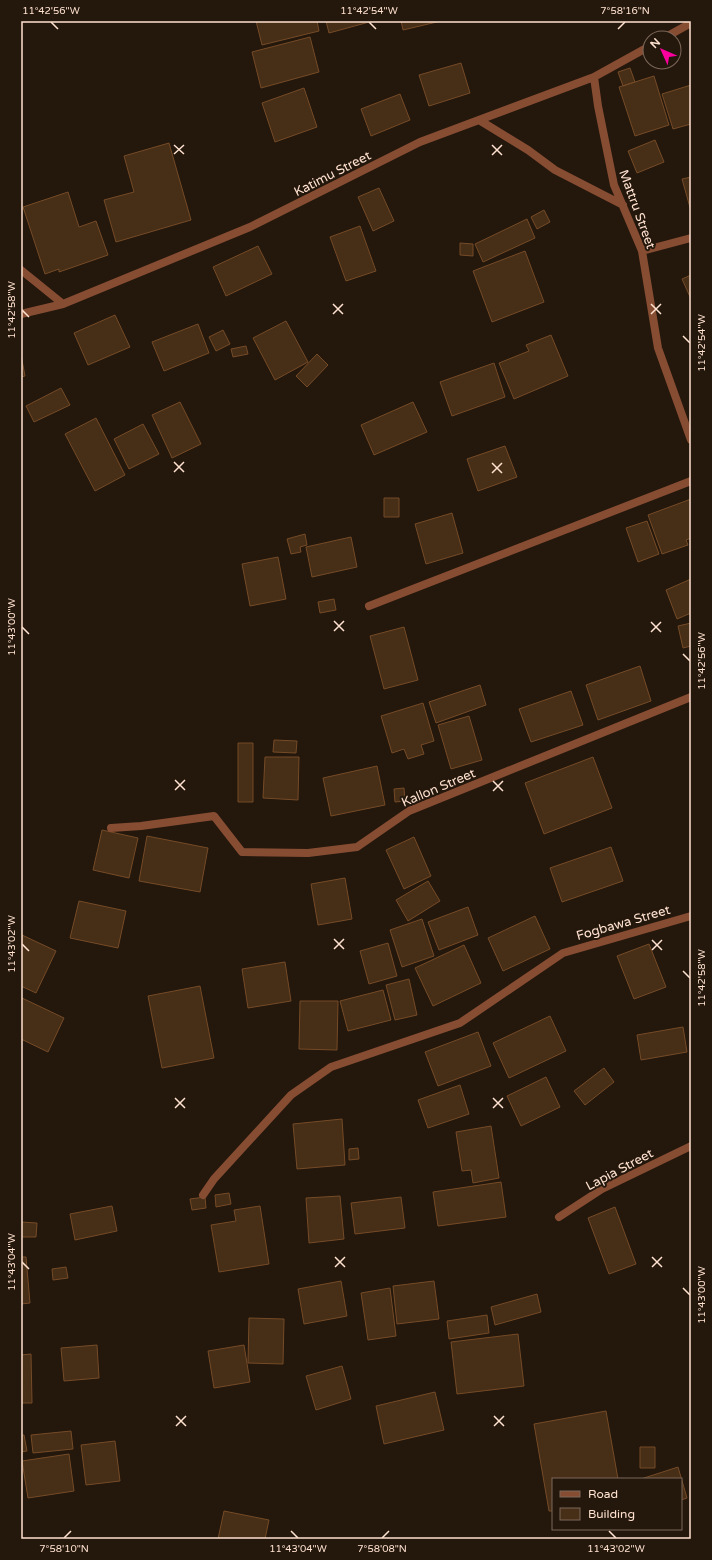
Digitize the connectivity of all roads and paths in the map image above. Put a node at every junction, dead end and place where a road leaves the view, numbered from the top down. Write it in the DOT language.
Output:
graph roads {
  1 [pos="691,23"];
  2 [pos="678,30"];
  3 [pos="642,50"];
  4 [pos="594,77"];
  5 [pos="479,120"];
  6 [pos="623,205"];
  7 [pos="691,238"];
  8 [pos="642,251"];
  9 [pos="21,270"];
  10 [pos="63,304"];
  11 [pos="21,314"];
  12 [pos="691,440"];
  13 [pos="691,481"];
  14 [pos="369,606"];
  15 [pos="691,697"];
  16 [pos="111,828"];
  17 [pos="691,916"];
  18 [pos="691,1146"];
  19 [pos="203,1195"];
  20 [pos="559,1217"];
  1 -- 2 [label="street"];
  3 -- 4 [label="street, Katimu Street"];
  4 -- 5 [label="street, Katimu Street"];
  4 -- 6 [label="street, Mattru Street"];
  5 -- 6 [label="street"];
  5 -- 10 [label="street, Katimu Street"];
  6 -- 8 [label="street, Mattru Street"];
  7 -- 8 [label="street"];
  8 -- 12 [label="street, Mattru Street"];
  9 -- 10 [label="street"];
  10 -- 11 [label="street, Katimu Street"];
  13 -- 14 [label="street"];
  15 -- 16 [label="street, Kallon Street"];
  17 -- 19 [label="street, Fogbawa Street"];
  18 -- 20 [label="street, Lapia Street"];
}
